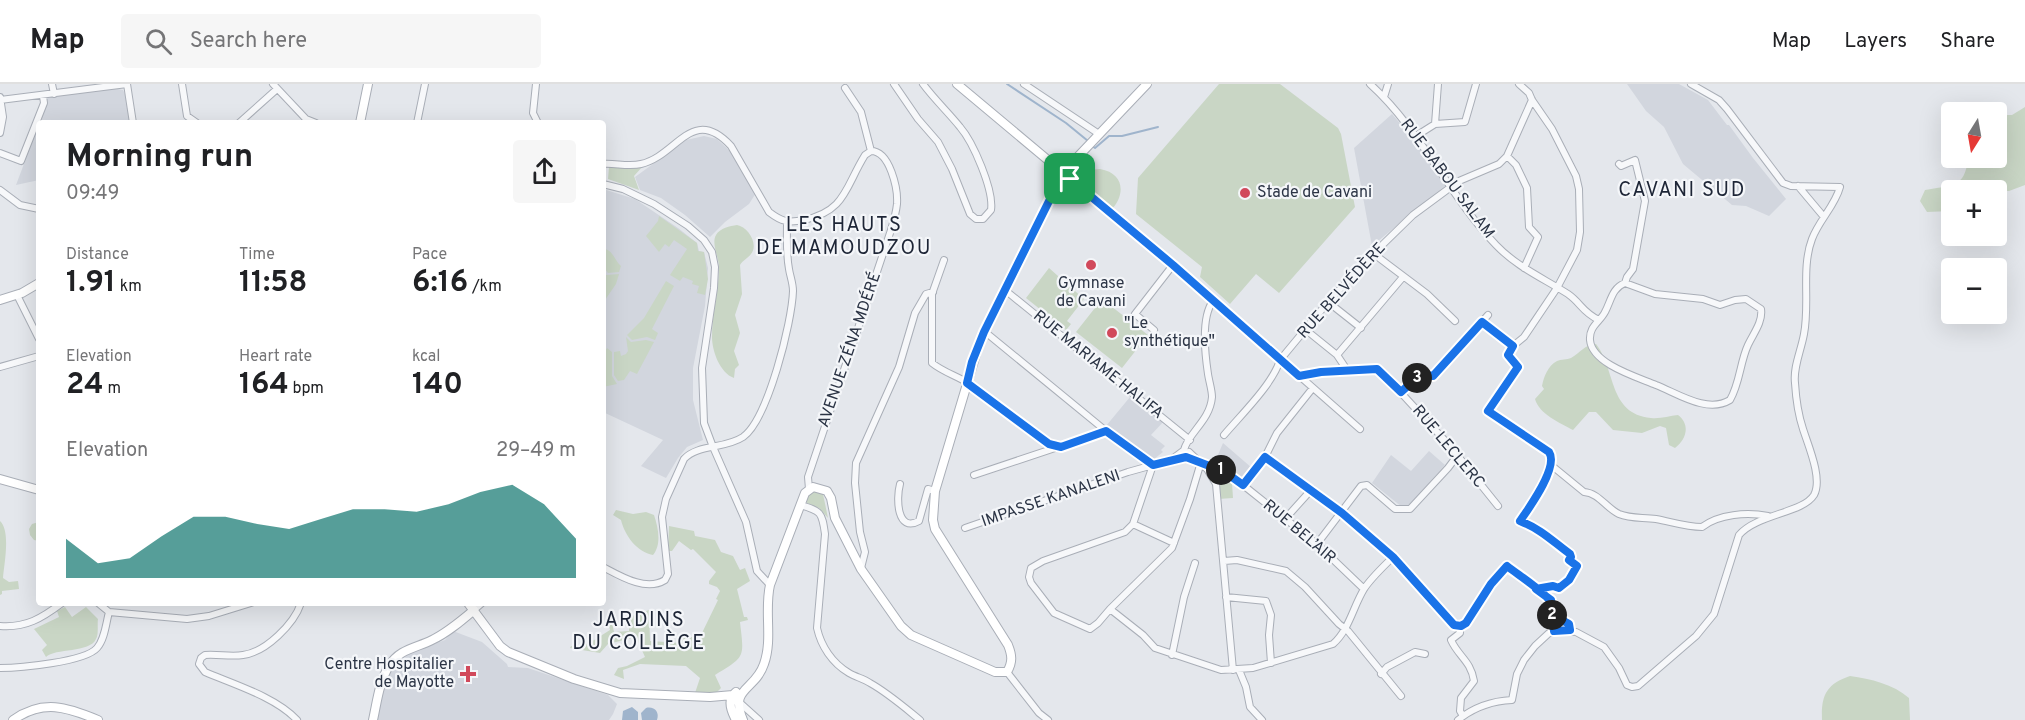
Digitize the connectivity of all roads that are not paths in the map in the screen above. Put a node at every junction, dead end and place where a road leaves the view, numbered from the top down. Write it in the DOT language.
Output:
graph roads {
  1 [pos="52,84"];
  2 [pos="127,84"];
  3 [pos="182,84"];
  4 [pos="368,84"];
  5 [pos="425,84"];
  6 [pos="536,84"];
  7 [pos="894,84"];
  8 [pos="923,84"];
  9 [pos="957,84"];
  10 [pos="1024,84"];
  11 [pos="1147,84"];
  12 [pos="1370,84"];
  13 [pos="1388,84"];
  14 [pos="1438,84"];
  15 [pos="1476,84"];
  16 [pos="1519,84"];
  17 [pos="1691,84"];
  18 [pos="275,86"];
  19 [pos="845,88"];
  20 [pos="54,94"];
  21 [pos="43,96"];
  22 [pos="1384,97"];
  23 [pos="0,99"];
  24 [pos="1532,100"];
  25 [pos="37,120"];
  26 [pos="133,120"];
  27 [pos="193,120"];
  28 [pos="242,120"];
  29 [pos="308,120"];
  30 [pos="361,120"];
  31 [pos="418,120"];
  32 [pos="536,120"];
  33 [pos="36,123"];
  34 [pos="1435,124"];
  35 [pos="0,133"];
  36 [pos="1098,134"];
  37 [pos="1416,136"];
  38 [pos="871,151"];
  39 [pos="0,153"];
  40 [pos="1507,156"];
  41 [pos="606,164"];
  42 [pos="1619,164"];
  43 [pos="1054,166"];
  44 [pos="1069,166"];
  45 [pos="1070,179"];
  46 [pos="1058,183"];
  47 [pos="606,185"];
  48 [pos="1798,186"];
  49 [pos="1451,188"];
  50 [pos="0,189"];
  51 [pos="36,208"];
  52 [pos="1824,217"];
  53 [pos="787,223"];
  54 [pos="1374,254"];
  55 [pos="944,260"];
  56 [pos="1173,265"];
  57 [pos="1524,268"];
  58 [pos="1403,277"];
  59 [pos="1625,283"];
  60 [pos="36,285"];
  61 [pos="1557,288"];
  62 [pos="1005,290"];
  63 [pos="933,292"];
  64 [pos="17,295"];
  65 [pos="0,300"];
  66 [pos="1213,301"];
  67 [pos="1328,302"];
  68 [pos="1488,315"];
  69 [pos="1599,320"];
  70 [pos="1455,321"];
  71 [pos="1482,322"];
  72 [pos="1361,328"];
  73 [pos="1154,330"];
  74 [pos="1306,330"];
  75 [pos="984,332"];
  76 [pos="36,333"];
  77 [pos="1513,346"];
  78 [pos="1337,355"];
  79 [pos="36,357"];
  80 [pos="1280,360"];
  81 [pos="0,367"];
  82 [pos="1347,370"];
  83 [pos="1299,376"];
  84 [pos="967,383"];
  85 [pos="1312,389"];
  86 [pos="1401,392"];
  87 [pos="1360,429"];
  88 [pos="1106,431"];
  89 [pos="1224,435"];
  90 [pos="1190,440"];
  91 [pos="712,447"];
  92 [pos="1061,447"];
  93 [pos="1186,453"];
  94 [pos="1457,456"];
  95 [pos="1265,457"];
  96 [pos="1201,462"];
  97 [pos="1153,465"];
  98 [pos="1551,465"];
  99 [pos="974,476"];
  100 [pos="0,479"];
  101 [pos="900,484"];
  102 [pos="1243,485"];
  103 [pos="36,489"];
  104 [pos="809,489"];
  105 [pos="1312,489"];
  106 [pos="935,491"];
  107 [pos="800,505"];
  108 [pos="1498,506"];
  109 [pos="1342,513"];
  110 [pos="1768,516"];
  111 [pos="1285,519"];
  112 [pos="1133,524"];
  113 [pos="965,528"];
  114 [pos="1174,543"];
  115 [pos="1317,544"];
  116 [pos="1393,557"];
  117 [pos="1224,561"];
  118 [pos="1195,563"];
  119 [pos="606,568"];
  120 [pos="861,569"];
  121 [pos="770,585"];
  122 [pos="1364,589"];
  123 [pos="1536,589"];
  124 [pos="1226,597"];
  125 [pos="1551,600"];
  126 [pos="58,606"];
  127 [pos="102,606"];
  128 [pos="241,606"];
  129 [pos="299,606"];
  130 [pos="471,607"];
  131 [pos="1110,609"];
  132 [pos="109,612"];
  133 [pos="0,626"];
  134 [pos="1460,626"];
  135 [pos="1345,628"];
  136 [pos="1570,630"];
  137 [pos="1554,631"];
  138 [pos="1425,654"];
  139 [pos="1173,655"];
  140 [pos="1271,663"];
  141 [pos="0,668"];
  142 [pos="1236,670"];
  143 [pos="1007,672"];
  144 [pos="1382,674"];
  145 [pos="1401,696"];
  146 [pos="734,700"];
  147 [pos="1461,718"];
  148 [pos="14,720"];
  149 [pos="98,720"];
  150 [pos="297,720"];
  151 [pos="373,720"];
  152 [pos="736,720"];
  153 [pos="743,720"];
  154 [pos="759,720"];
  155 [pos="920,720"];
  156 [pos="1048,720"];
  157 [pos="1262,720"];
  1 -- 20 [label="street"];
  2 -- 20 [label="street"];
  2 -- 26 [label="street"];
  3 -- 27 [label="street"];
  4 -- 30 [label="main road"];
  5 -- 31 [label="street"];
  6 -- 32 [label="street"];
  7 -- 8 [label="street"];
  9 -- 43 [label="main road"];
  10 -- 36 [label="street"];
  11 -- 36 [label="main road"];
  12 -- 22 [label="street, RUE BABOU SALAM"];
  13 -- 22 [label="street"];
  14 -- 34 [label="street"];
  15 -- 34 [label="street"];
  16 -- 24 [label="street"];
  17 -- 48 [label="street"];
  18 -- 28 [label="street"];
  18 -- 29 [label="street"];
  19 -- 38 [label="street"];
  20 -- 21 [label="street"];
  21 -- 23 [label="street"];
  21 -- 25 [label="street"];
  22 -- 37 [label="street, RUE BABOU SALAM"];
  23 -- 35 [label="street"];
  24 -- 40 [label="street"];
  24 -- 61 [label="street"];
  33 -- 39 [label="street"];
  34 -- 37 [label="street"];
  36 -- 44 [label="main road"];
  37 -- 49 [label="street, RUE BABOU SALAM"];
  38 -- 53 [label="street"];
  38 -- 104 [label="street, AVENUE ZÉNA MDÉRÉ"];
  40 -- 49 [label="street, RUE BELVÉDÈRE"];
  40 -- 57 [label="street"];
  41 -- 53 [label="street"];
  42 -- 59 [label="street"];
  43 -- 44 [label="main road"];
  43 -- 46 [label="main road"];
  44 -- 45 [label="main road"];
  45 -- 46 [label="main road"];
  45 -- 56 [label="street"];
  46 -- 62 [label="main road"];
  47 -- 91 [label="street"];
  48 -- 52 [label="street"];
  48 -- 52 [label="street"];
  49 -- 54 [label="street, RUE BELVÉDÈRE"];
  49 -- 57 [label="street, RUE BABOU SALAM"];
  50 -- 51 [label="street"];
  52 -- 110 [label="street"];
  53 -- 91 [label="street"];
  54 -- 58 [label="street"];
  54 -- 67 [label="street, RUE BELVÉDÈRE"];
  55 -- 63 [label="street"];
  56 -- 66 [label="street"];
  56 -- 73 [label="street"];
  57 -- 61 [label="street, RUE BABOU SALAM"];
  58 -- 70 [label="street"];
  58 -- 72 [label="street"];
  59 -- 69 [label="street"];
  59 -- 69 [label="street"];
  60 -- 64 [label="main road"];
  61 -- 69 [label="street, RUE BABOU SALAM"];
  61 -- 77 [label="street"];
  62 -- 75 [label="main road"];
  62 -- 90 [label="street, RUE MARIAME HALIFA"];
  63 -- 84 [label="street"];
  63 -- 120 [label="street"];
  64 -- 65 [label="main road"];
  64 -- 76 [label="street"];
  66 -- 80 [label="street"];
  66 -- 90 [label="street"];
  67 -- 72 [label="street"];
  67 -- 74 [label="street, RUE BELVÉDÈRE"];
  68 -- 71 [label="street"];
  71 -- 77 [label="street"];
  71 -- 86 [label="street"];
  72 -- 78 [label="street"];
  74 -- 78 [label="street"];
  74 -- 80 [label="street, RUE BELVÉDÈRE"];
  75 -- 84 [label="main road"];
  75 -- 88 [label="street"];
  77 -- 98 [label="street"];
  78 -- 82 [label="street"];
  79 -- 81 [label="street"];
  80 -- 83 [label="street"];
  80 -- 89 [label="street, RUE BELVÉDÈRE"];
  82 -- 83 [label="street, RUE LECLERC"];
  82 -- 86 [label="street, RUE LECLERC"];
  83 -- 85 [label="street"];
  84 -- 92 [label="street"];
  84 -- 106 [label="main road"];
  85 -- 87 [label="street"];
  85 -- 95 [label="street"];
  86 -- 94 [label="street, RUE LECLERC"];
  88 -- 92 [label="street"];
  88 -- 97 [label="street"];
  90 -- 93 [label="street"];
  91 -- 119 [label="street"];
  91 -- 121 [label="street"];
  92 -- 99 [label="street"];
  93 -- 96 [label="street, RUE BEL’AIR"];
  93 -- 97 [label="street, IMPASSE KANALENI"];
  94 -- 108 [label="street, RUE LECLERC"];
  94 -- 109 [label="street"];
  95 -- 102 [label="street"];
  95 -- 105 [label="street"];
  96 -- 102 [label="street, RUE BEL’AIR"];
  96 -- 114 [label="street"];
  96 -- 117 [label="street"];
  97 -- 112 [label="street"];
  97 -- 113 [label="street, IMPASSE KANALENI"];
  98 -- 110 [label="street"];
  98 -- 123 [label="street"];
  100 -- 103 [label="main road"];
  101 -- 106 [label="street"];
  102 -- 111 [label="street, RUE BEL’AIR"];
  104 -- 107 [label="main road"];
  104 -- 120 [label="main road"];
  105 -- 109 [label="street"];
  105 -- 111 [label="street"];
  106 -- 143 [label="main road"];
  107 -- 121 [label="main road"];
  107 -- 155 [label="street"];
  109 -- 115 [label="street"];
  109 -- 116 [label="street"];
  110 -- 136 [label="street"];
  111 -- 115 [label="street, RUE BEL’AIR"];
  112 -- 114 [label="street"];
  112 -- 131 [label="street"];
  114 -- 131 [label="street"];
  115 -- 122 [label="street, RUE BEL’AIR"];
  116 -- 122 [label="street"];
  116 -- 134 [label="street"];
  117 -- 124 [label="street"];
  117 -- 135 [label="street"];
  118 -- 139 [label="street"];
  120 -- 143 [label="main road"];
  121 -- 146 [label="main road"];
  122 -- 135 [label="street"];
  123 -- 125 [label="street"];
  123 -- 134 [label="street"];
  124 -- 140 [label="street"];
  124 -- 142 [label="street"];
  125 -- 136 [label="street"];
  125 -- 137 [label="street"];
  126 -- 133 [label="street"];
  127 -- 132 [label="street"];
  128 -- 132 [label="street"];
  129 -- 150 [label="street"];
  130 -- 146 [label="main road"];
  130 -- 151 [label="main road"];
  131 -- 139 [label="street"];
  132 -- 141 [label="street"];
  134 -- 147 [label="street"];
  135 -- 140 [label="street"];
  135 -- 144 [label="street"];
  136 -- 137 [label="street"];
  137 -- 147 [label="street"];
  138 -- 144 [label="street"];
  139 -- 142 [label="street"];
  140 -- 142 [label="street"];
  142 -- 157 [label="street"];
  143 -- 156 [label="street"];
  144 -- 145 [label="street"];
  146 -- 152 [label="main road"];
  146 -- 153 [label="main road"];
  146 -- 154 [label="street"];
  148 -- 149 [label="main road"];
}
